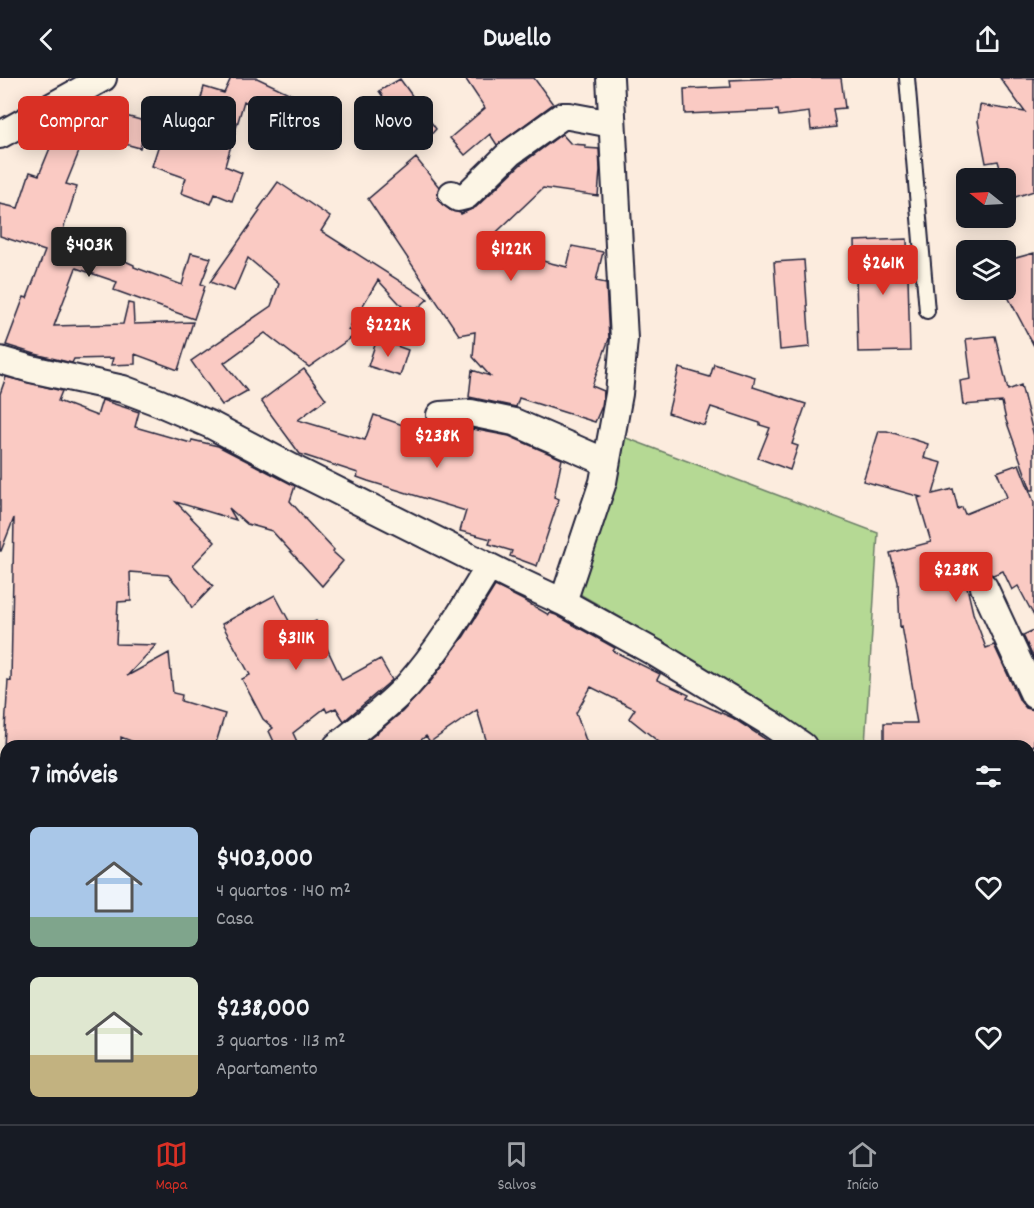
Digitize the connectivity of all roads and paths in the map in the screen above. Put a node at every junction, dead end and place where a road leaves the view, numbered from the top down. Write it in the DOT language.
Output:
graph roads {
  1 [pos="104,78"];
  2 [pos="610,78"];
  3 [pos="908,78"];
  4 [pos="612,124"];
  5 [pos="0,135"];
  6 [pos="452,194"];
  7 [pos="927,311"];
  8 [pos="0,360"];
  9 [pos="440,415"];
  10 [pos="606,462"];
  11 [pos="489,567"];
  12 [pos="984,586"];
  13 [pos="563,602"];
  14 [pos="1034,695"];
  15 [pos="344,740"];
  16 [pos="794,740"];
  1 -- 5 [label="street"];
  2 -- 4 [label="street"];
  3 -- 7 [label="lane"];
  4 -- 6 [label="street"];
  4 -- 10 [label="street"];
  8 -- 11 [label="street"];
  9 -- 10 [label="street"];
  10 -- 13 [label="street"];
  11 -- 13 [label="street"];
  11 -- 15 [label="street"];
  12 -- 14 [label="street"];
  13 -- 16 [label="street"];
}
